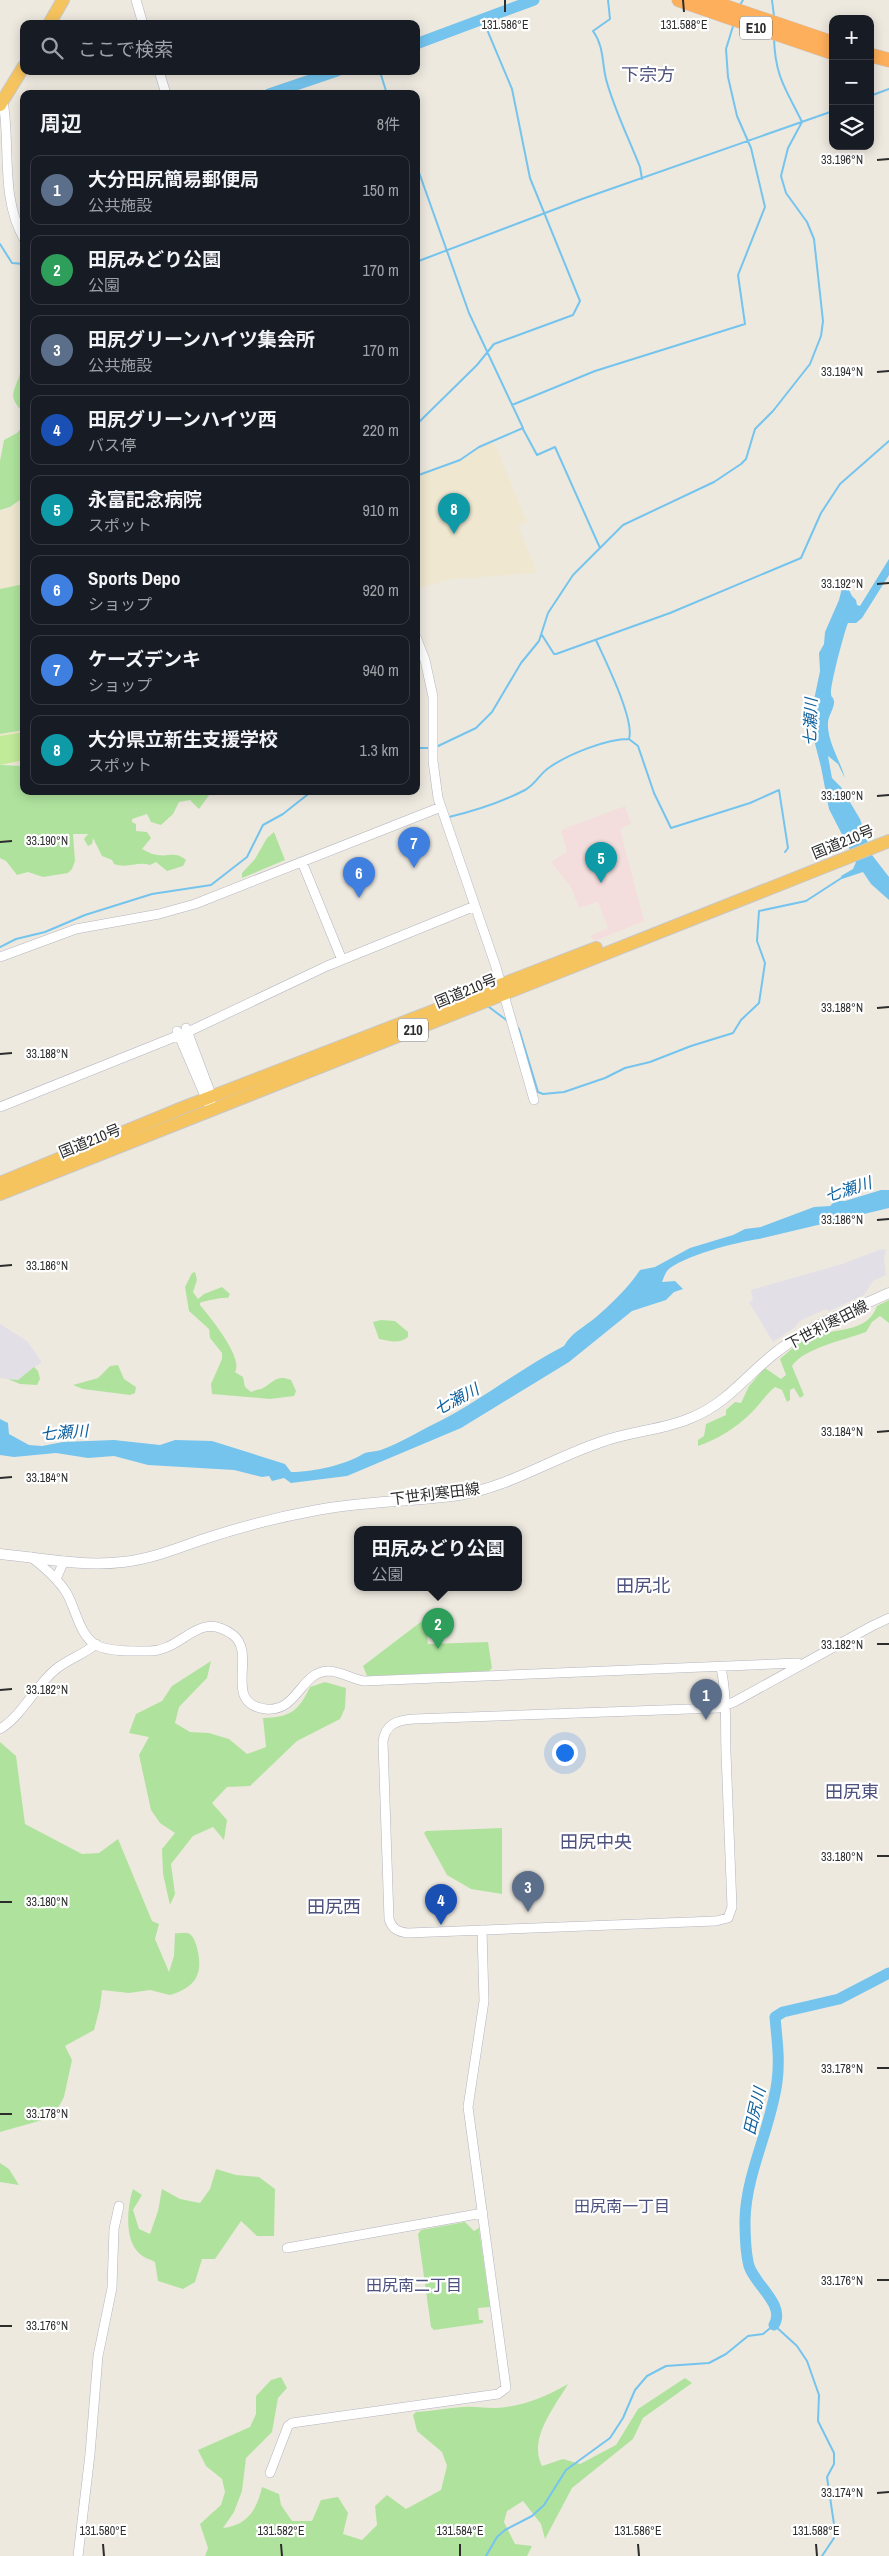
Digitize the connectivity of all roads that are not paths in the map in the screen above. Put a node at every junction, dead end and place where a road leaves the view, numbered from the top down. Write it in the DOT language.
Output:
graph roads {
  1 [pos="64,0"];
  2 [pos="136,0"];
  3 [pos="680,0"];
  4 [pos="706,0"];
  5 [pos="52,20"];
  6 [pos="143,20"];
  7 [pos="829,42"];
  8 [pos="829,52"];
  9 [pos="874,55"];
  10 [pos="889,60"];
  11 [pos="874,66"];
  12 [pos="889,70"];
  13 [pos="20,72"];
  14 [pos="160,75"];
  15 [pos="165,90"];
  16 [pos="1,103"];
  17 [pos="20,232"];
  18 [pos="420,647"];
  19 [pos="441,807"];
  20 [pos="889,832"];
  21 [pos="889,841"];
  22 [pos="302,862"];
  23 [pos="826,862"];
  24 [pos="475,905"];
  25 [pos="0,957"];
  26 [pos="341,958"];
  27 [pos="502,989"];
  28 [pos="182,1032"];
  29 [pos="534,1100"];
  30 [pos="0,1102"];
  31 [pos="209,1102"];
  32 [pos="0,1107"];
  33 [pos="0,1183"];
  34 [pos="0,1194"];
  35 [pos="889,1293"];
  36 [pos="0,1554"];
  37 [pos="31,1557"];
  38 [pos="64,1561"];
  39 [pos="56,1579"];
  40 [pos="889,1618"];
  41 [pos="96,1644"];
  42 [pos="809,1661"];
  43 [pos="721,1668"];
  44 [pos="725,1707"];
  45 [pos="0,1729"];
  46 [pos="482,1930"];
  47 [pos="119,2206"];
  48 [pos="483,2213"];
  49 [pos="288,2248"];
  50 [pos="270,2473"];
  51 [pos="78,2556"];
  1 -- 5 [label="highway"];
  2 -- 6 [label="street"];
  3 -- 8 [label="highway, E10"];
  4 -- 7 [label="highway, E10"];
  9 -- 10 [label="highway"];
  11 -- 12 [label="highway"];
  13 -- 16 [label="highway"];
  14 -- 15 [label="street"];
  16 -- 17 [label="street"];
  18 -- 19 [label="street"];
  19 -- 22 [label="street"];
  19 -- 24 [label="street"];
  20 -- 23 [label="highway, 国道210号 / 210"];
  21 -- 23 [label="highway, 国道210号 / 210"];
  22 -- 25 [label="street"];
  22 -- 26 [label="street"];
  23 -- 27 [label="highway, 国道210号 / 210"];
  24 -- 26 [label="street"];
  24 -- 27 [label="street"];
  26 -- 28 [label="street"];
  27 -- 29 [label="street"];
  27 -- 31 [label="highway, 国道210号 / 210"];
  28 -- 30 [label="street"];
  28 -- 31 [label="street"];
  28 -- 32 [label="street"];
  31 -- 33 [label="highway, 国道210号 / 210"];
  31 -- 34 [label="highway, 国道210号 / 210"];
  35 -- 38 [label="main road, 下世利寒田線"];
  36 -- 37 [label="main road, 下世利寒田線"];
  37 -- 38 [label="main road, 下世利寒田線"];
  37 -- 39 [label="street"];
  38 -- 39 [label="street"];
  39 -- 41 [label="street"];
  40 -- 42 [label="street"];
  41 -- 43 [label="street"];
  41 -- 45 [label="street"];
  42 -- 43 [label="street"];
  42 -- 44 [label="street"];
  43 -- 44 [label="street"];
  44 -- 46 [label="street"];
  44 -- 46 [label="street"];
  46 -- 48 [label="street"];
  47 -- 51 [label="street"];
  48 -- 49 [label="street"];
  48 -- 50 [label="street"];
}
